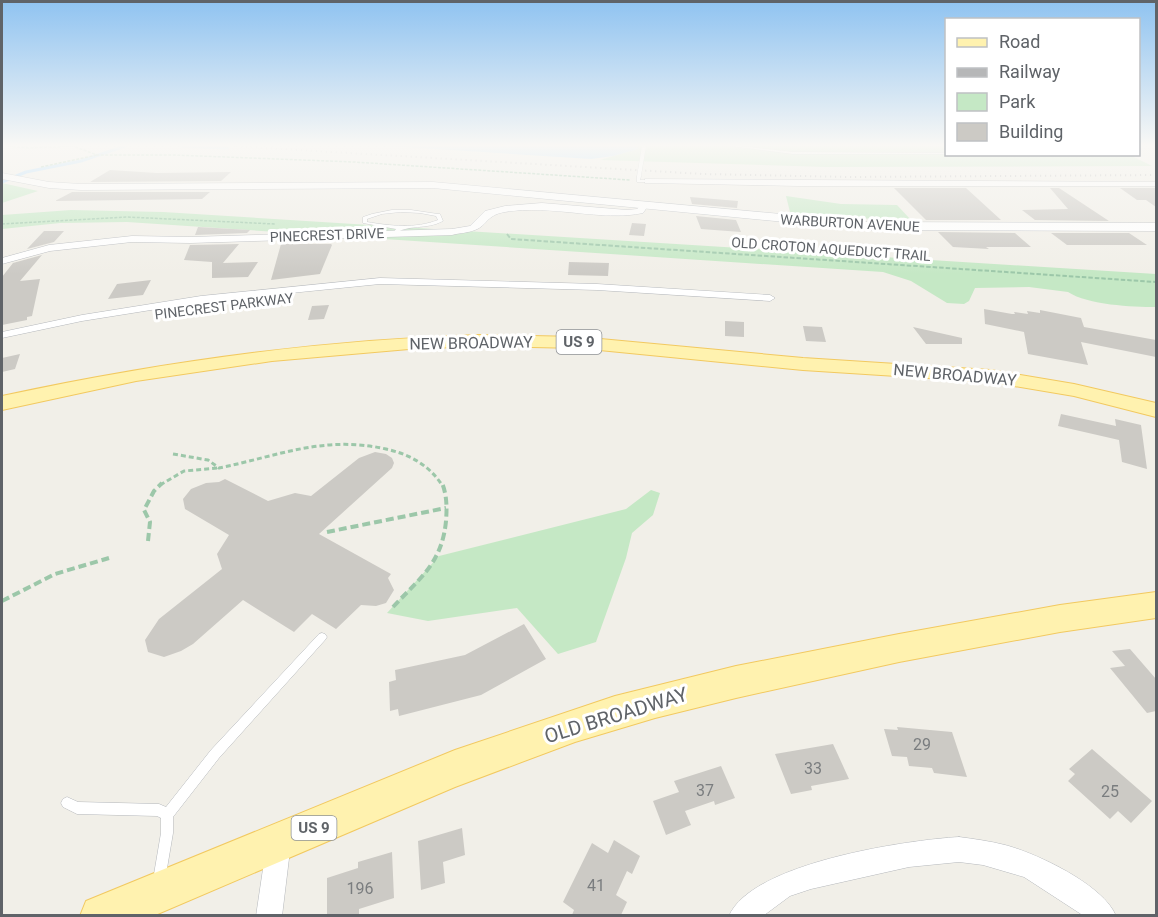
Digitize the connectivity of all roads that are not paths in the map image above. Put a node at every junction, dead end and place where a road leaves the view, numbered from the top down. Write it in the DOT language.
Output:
graph roads {
  1 [pos="471,189"];
  2 [pos="644,206"];
  3 [pos="1156,227"];
  4 [pos="397,231"];
  5 [pos="2,261"];
  6 [pos="770,298"];
  7 [pos="210,302"];
  8 [pos="2,335"];
  9 [pos="2,345"];
  10 [pos="2,403"];
  11 [pos="1156,411"];
  12 [pos="1155,606"];
  13 [pos="322,637"];
  14 [pos="67,802"];
  15 [pos="167,815"];
  16 [pos="279,842"];
  17 [pos="157,893"];
  18 [pos="101,915"];
  19 [pos="269,915"];
  20 [pos="742,915"];
  21 [pos="1103,915"];
  1 -- 2 [label="street, WARBURTON AVENUE"];
  2 -- 3 [label="street, WARBURTON AVENUE"];
  2 -- 4 [label="street, PINECREST DRIVE"];
  4 -- 4 [label="lane"];
  4 -- 5 [label="street, PINECREST DRIVE"];
  6 -- 7 [label="street, PINECREST PARKWAY"];
  7 -- 8 [label="street, PINECREST PARKWAY"];
  7 -- 9 [label="street, PINECREST PARKWAY"];
  10 -- 11 [label="main road, NEW BROADWAY / US 9"];
  12 -- 16 [label="main road, OLD BROADWAY / US 9"];
  13 -- 15 [label="lane"];
  14 -- 15 [label="lane"];
  15 -- 17 [label="lane"];
  16 -- 17 [label="main road, OLD BROADWAY / US 9"];
  16 -- 19 [label="street"];
  17 -- 18 [label="main road, OLD BROADWAY / US 9"];
  20 -- 21 [label="street"];
}
